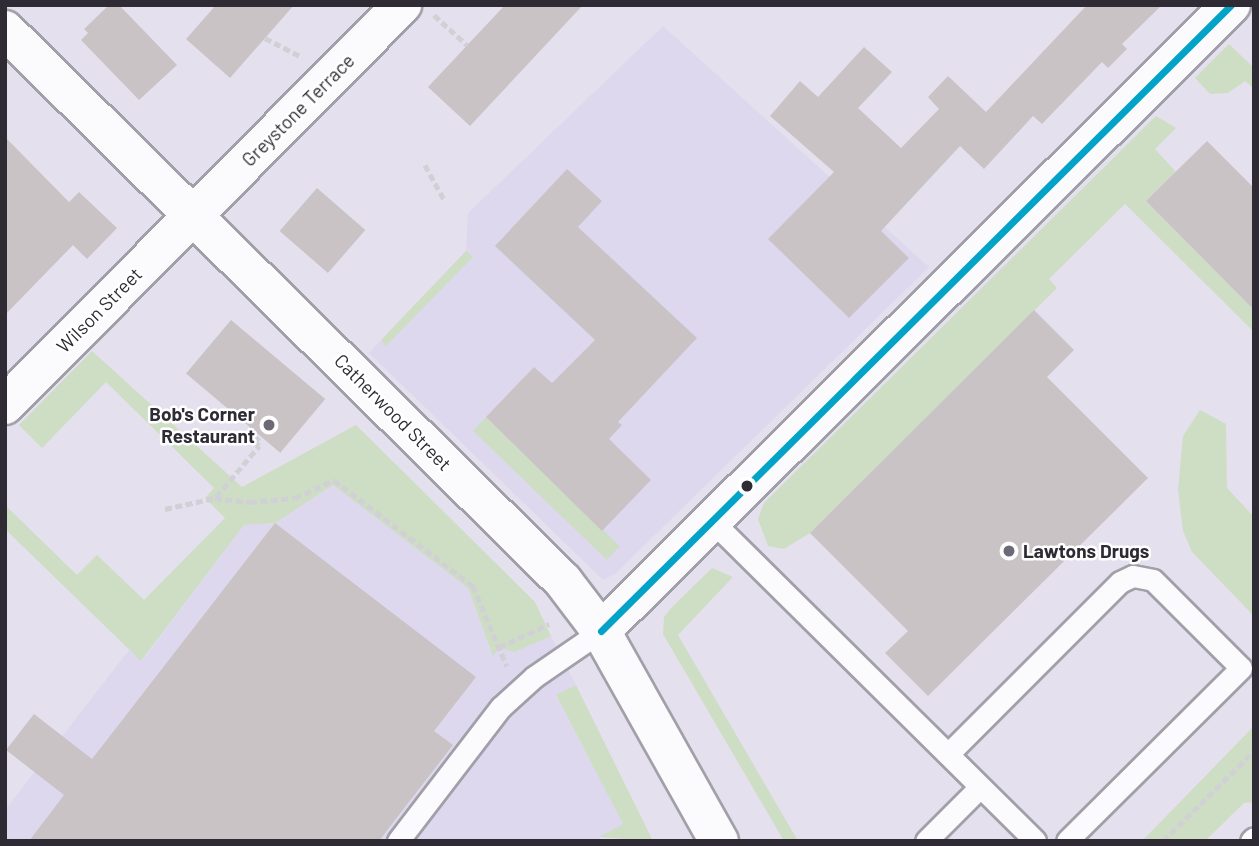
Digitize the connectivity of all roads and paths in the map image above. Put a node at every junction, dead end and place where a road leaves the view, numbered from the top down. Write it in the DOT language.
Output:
graph roads {
  1 [pos="402,5"];
  2 [pos="424,5"];
  3 [pos="1231,5"];
  4 [pos="5,30"];
  5 [pos="467,45"];
  6 [pos="425,165"];
  7 [pos="445,201"];
  8 [pos="194,215"];
  9 [pos="5,405"];
  10 [pos="259,437"];
  11 [pos="215,498"];
  12 [pos="165,509"];
  13 [pos="711,520"];
  14 [pos="592,619"];
  15 [pos="499,647"];
  16 [pos="518,690"];
  17 [pos="1254,751"];
  18 [pos="948,754"];
  19 [pos="980,787"];
  20 [pos="398,841"];
  21 [pos="719,841"];
  22 [pos="926,841"];
  23 [pos="1035,841"];
  24 [pos="1067,841"];
  25 [pos="1163,841"];
  1 -- 8 [label="street, Greystone Terrace"];
  2 -- 5 [label="path"];
  3 -- 13 [label="street"];
  4 -- 8 [label="street, Catherwood Street"];
  6 -- 7 [label="path"];
  8 -- 9 [label="street, Wilson Street"];
  8 -- 14 [label="street, Catherwood Street"];
  10 -- 11 [label="path"];
  11 -- 12 [label="path"];
  11 -- 15 [label="path"];
  13 -- 14 [label="street"];
  13 -- 18 [label="lane"];
  14 -- 15 [label="path"];
  14 -- 16 [label="lane"];
  14 -- 21 [label="street, Catherwood Street"];
  15 -- 16 [label="path"];
  16 -- 20 [label="lane"];
  17 -- 25 [label="path"];
  18 -- 19 [label="lane"];
  18 -- 24 [label="lane"];
  19 -- 22 [label="lane"];
  19 -- 23 [label="lane"];
}
